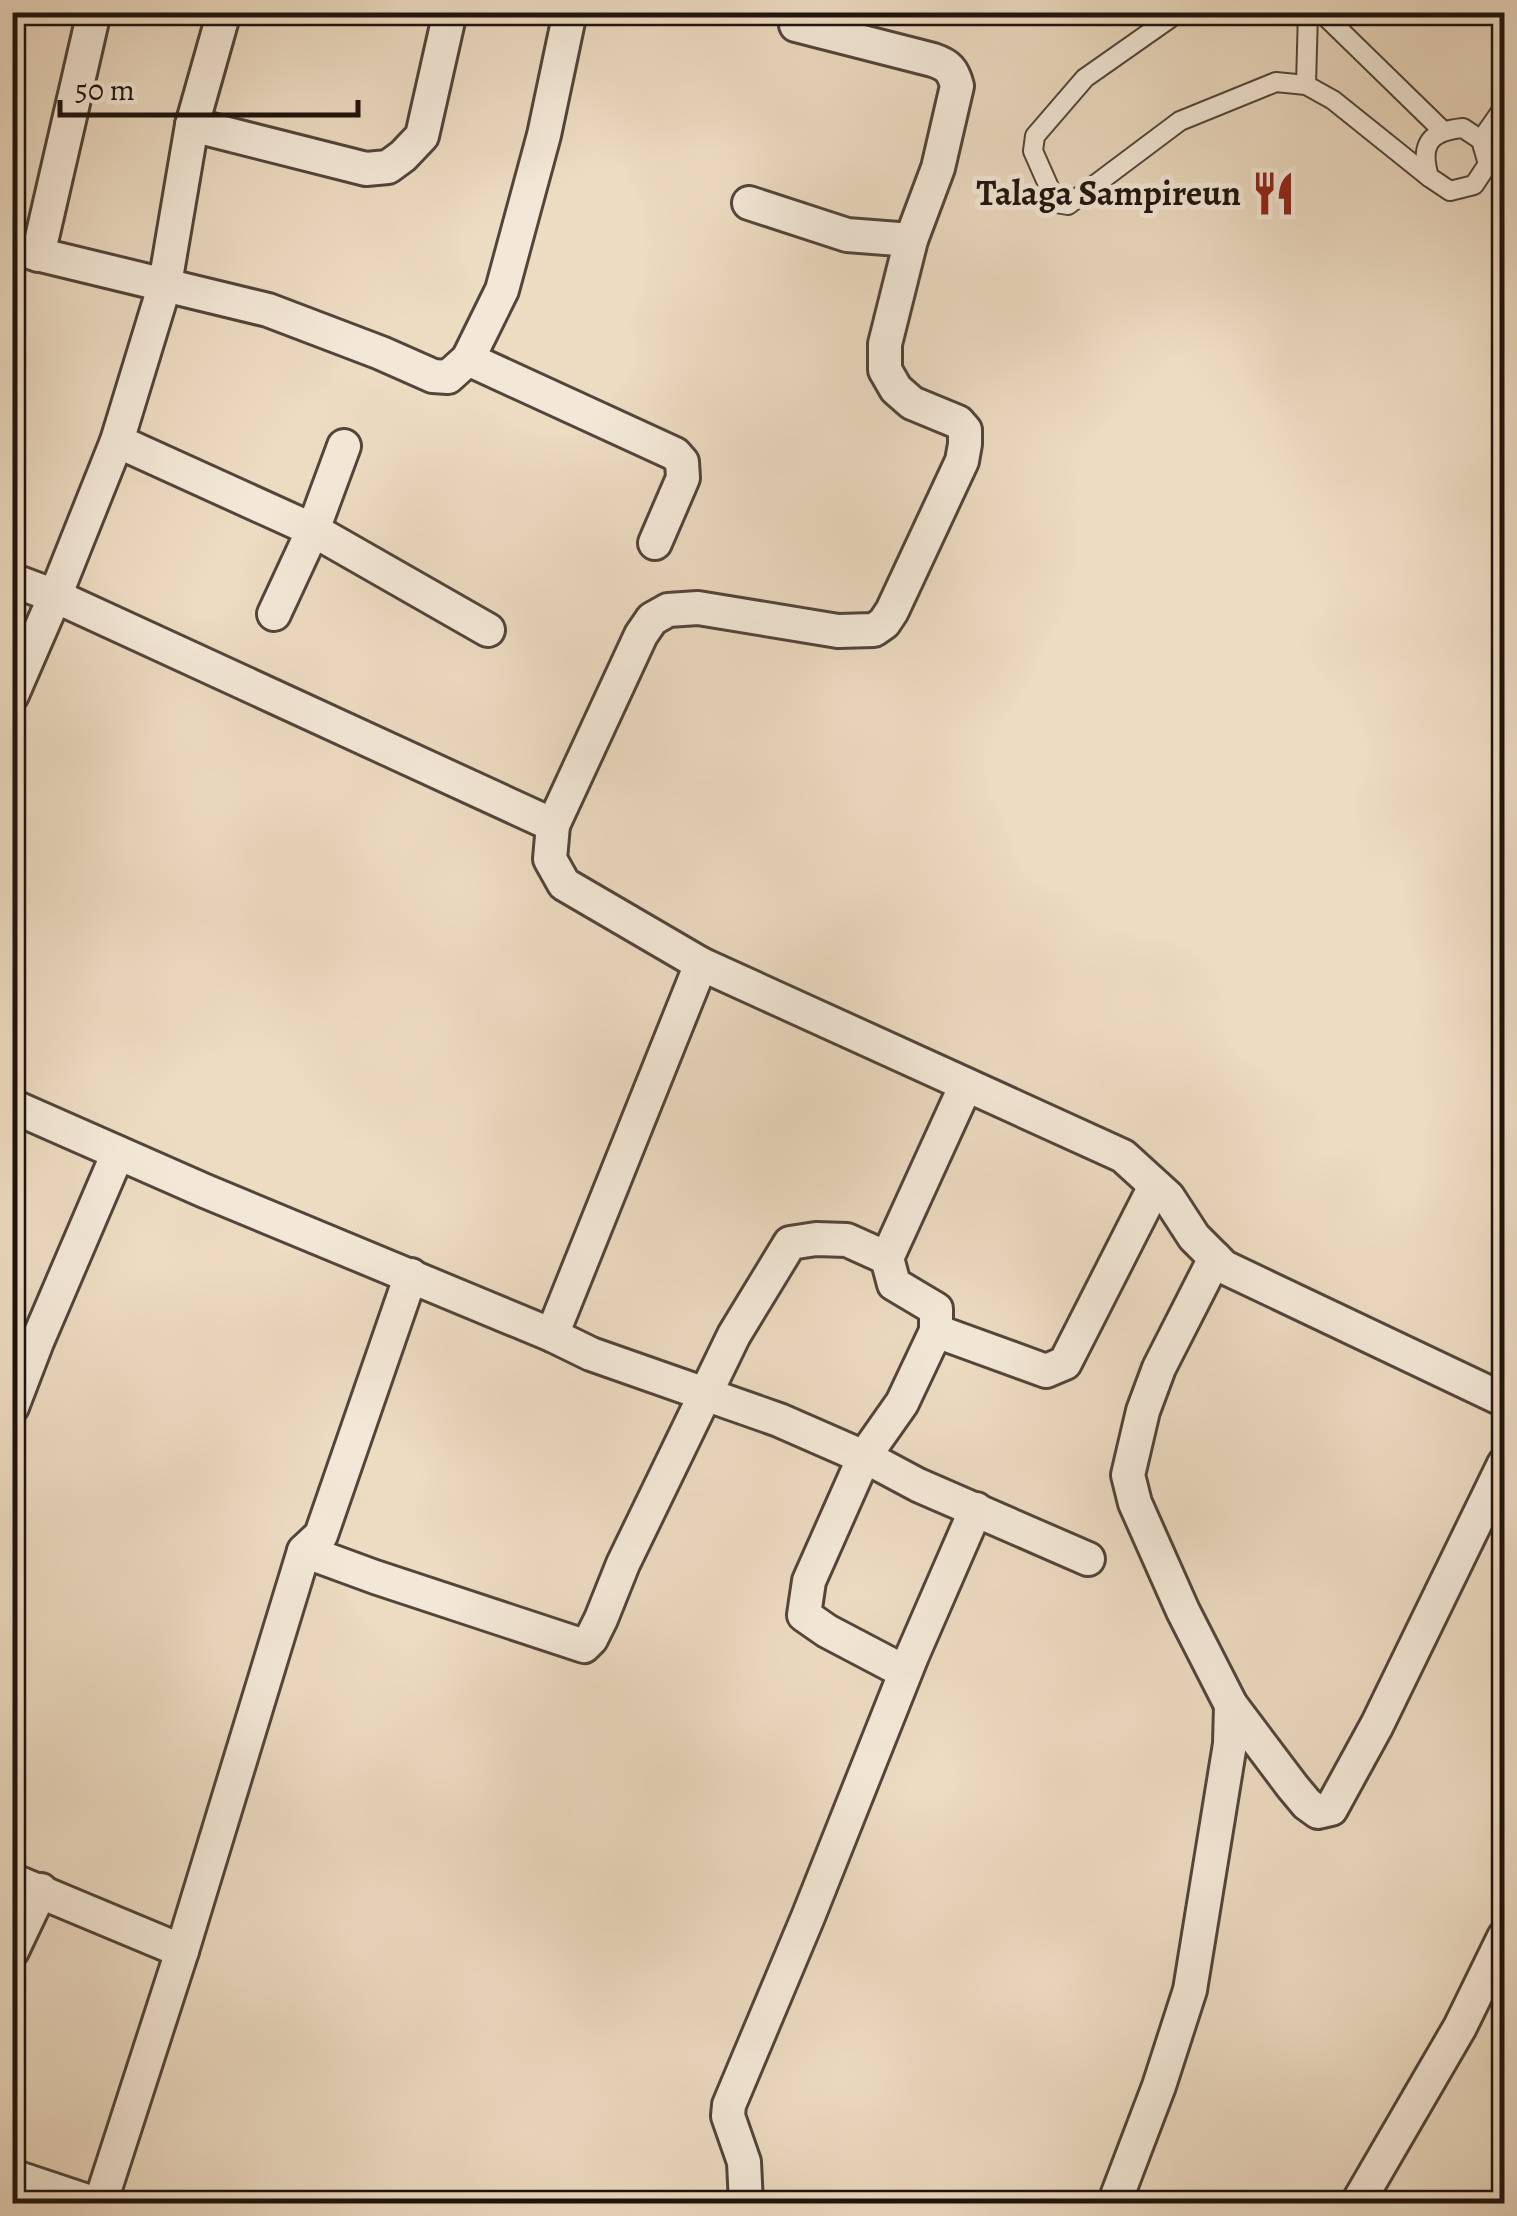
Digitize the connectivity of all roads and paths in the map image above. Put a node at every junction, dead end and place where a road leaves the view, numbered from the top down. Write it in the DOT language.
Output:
graph roads {
  1 [pos="94,12"];
  2 [pos="224,12"];
  3 [pos="450,12"];
  4 [pos="570,12"];
  5 [pos="1179,12"];
  6 [pos="1308,12"];
  7 [pos="1320,12"];
  8 [pos="796,25"];
  9 [pos="1306,85"];
  10 [pos="1504,106"];
  11 [pos="192,125"];
  12 [pos="1442,130"];
  13 [pos="1481,140"];
  14 [pos="1428,176"];
  15 [pos="749,203"];
  16 [pos="911,240"];
  17 [pos="25,252"];
  18 [pos="165,284"];
  19 [pos="468,359"];
  20 [pos="117,441"];
  21 [pos="344,446"];
  22 [pos="313,530"];
  23 [pos="655,542"];
  24 [pos="12,580"];
  25 [pos="56,596"];
  26 [pos="274,614"];
  27 [pos="488,630"];
  28 [pos="12,695"];
  29 [pos="553,825"];
  30 [pos="700,964"];
  31 [pos="966,1085"];
  32 [pos="12,1106"];
  33 [pos="118,1153"];
  34 [pos="1155,1186"];
  35 [pos="887,1258"];
  36 [pos="1216,1258"];
  37 [pos="411,1275"];
  38 [pos="936,1331"];
  39 [pos="552,1334"];
  40 [pos="706,1394"];
  41 [pos="1504,1400"];
  42 [pos="12,1408"];
  43 [pos="864,1457"];
  44 [pos="1504,1464"];
  45 [pos="976,1509"];
  46 [pos="304,1551"];
  47 [pos="1088,1559"];
  48 [pos="905,1672"];
  49 [pos="1232,1705"];
  50 [pos="27,1885"];
  51 [pos="1504,1936"];
  52 [pos="12,1951"];
  53 [pos="182,1951"];
  54 [pos="12,2176"];
  55 [pos="98,2204"];
  56 [pos="746,2204"];
  57 [pos="1114,2204"];
  58 [pos="1357,2204"];
  1 -- 17 [label="street"];
  2 -- 11 [label="street"];
  3 -- 11 [label="street"];
  4 -- 19 [label="street"];
  5 -- 9 [label="lane"];
  6 -- 9 [label="lane"];
  7 -- 12 [label="lane"];
  8 -- 16 [label="street"];
  9 -- 14 [label="lane"];
  10 -- 13 [label="lane"];
  11 -- 18 [label="street"];
  12 -- 13 [label="lane"];
  12 -- 14 [label="lane"];
  13 -- 14 [label="lane"];
  15 -- 16 [label="street"];
  16 -- 29 [label="street"];
  17 -- 18 [label="street"];
  18 -- 19 [label="street"];
  18 -- 20 [label="street"];
  19 -- 23 [label="street"];
  20 -- 22 [label="street"];
  20 -- 25 [label="street"];
  21 -- 22 [label="street"];
  22 -- 26 [label="street"];
  22 -- 27 [label="street"];
  24 -- 25 [label="street"];
  25 -- 28 [label="street"];
  25 -- 29 [label="street"];
  29 -- 30 [label="street"];
  30 -- 31 [label="street"];
  30 -- 39 [label="street"];
  31 -- 34 [label="street"];
  31 -- 35 [label="street"];
  32 -- 33 [label="street"];
  33 -- 37 [label="street"];
  33 -- 42 [label="street"];
  34 -- 36 [label="street"];
  34 -- 38 [label="street"];
  35 -- 38 [label="street"];
  35 -- 40 [label="street"];
  36 -- 41 [label="street"];
  36 -- 49 [label="street"];
  37 -- 39 [label="street"];
  37 -- 46 [label="street"];
  38 -- 43 [label="street"];
  39 -- 40 [label="street"];
  40 -- 43 [label="street"];
  40 -- 46 [label="street"];
  43 -- 45 [label="street"];
  43 -- 48 [label="street"];
  44 -- 49 [label="street"];
  45 -- 47 [label="street"];
  45 -- 48 [label="street"];
  46 -- 53 [label="street"];
  48 -- 56 [label="street"];
  49 -- 57 [label="street"];
  50 -- 52 [label="street"];
  50 -- 53 [label="street"];
  51 -- 58 [label="street"];
  53 -- 55 [label="street"];
  54 -- 55 [label="street"];
}
